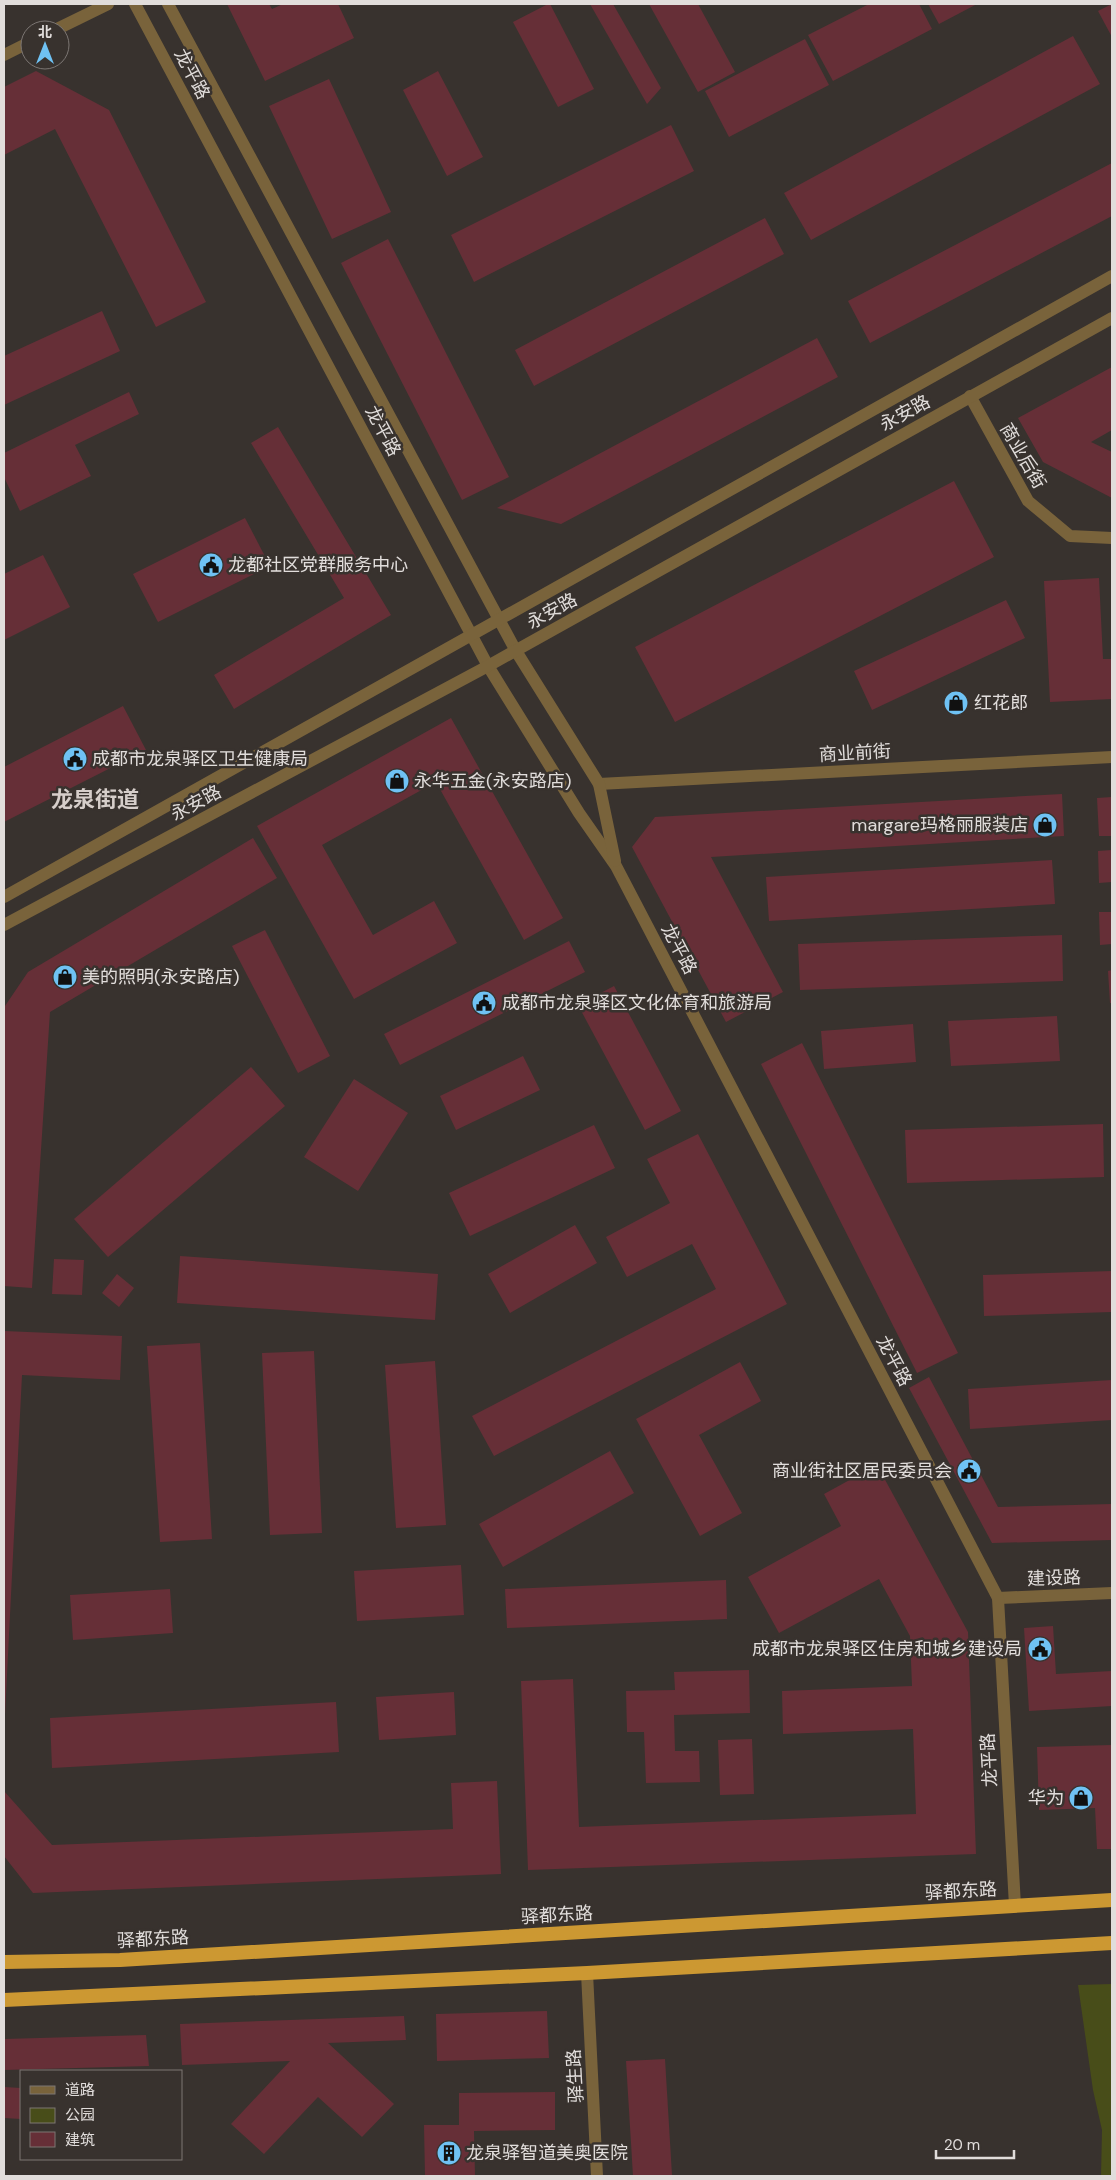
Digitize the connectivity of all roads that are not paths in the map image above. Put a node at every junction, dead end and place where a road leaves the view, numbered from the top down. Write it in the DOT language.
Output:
graph roads {
  1 [pos="108,4"];
  2 [pos="135,4"];
  3 [pos="168,4"];
  4 [pos="70,23"];
  5 [pos="20,47"];
  6 [pos="4,55"];
  7 [pos="1112,276"];
  8 [pos="1112,318"];
  9 [pos="970,396"];
  10 [pos="1112,538"];
  11 [pos="498,619"];
  12 [pos="472,635"];
  13 [pos="516,651"];
  14 [pos="488,666"];
  15 [pos="1112,757"];
  16 [pos="599,784"];
  17 [pos="616,866"];
  18 [pos="4,896"];
  19 [pos="4,926"];
  20 [pos="1112,1593"];
  21 [pos="998,1598"];
  22 [pos="1112,1900"];
  23 [pos="1015,1906"];
  24 [pos="1112,1943"];
  25 [pos="4,1962"];
  26 [pos="587,1973"];
  27 [pos="4,2000"];
  28 [pos="597,2176"];
  1 -- 4 [label="street"];
  2 -- 12 [label="street, 龙平路"];
  3 -- 11 [label="street, 龙平路"];
  5 -- 6 [label="street"];
  7 -- 11 [label="street"];
  8 -- 9 [label="street, 永安路"];
  9 -- 10 [label="street, 商业后街"];
  9 -- 13 [label="street, 永安路"];
  11 -- 12 [label="street"];
  11 -- 13 [label="street, 龙平路"];
  12 -- 14 [label="street, 龙平路"];
  12 -- 18 [label="street"];
  13 -- 14 [label="street, 永安路"];
  13 -- 16 [label="street, 龙平路"];
  14 -- 17 [label="street, 龙平路"];
  14 -- 19 [label="street, 永安路"];
  15 -- 16 [label="street, 商业前街"];
  16 -- 17 [label="street, 龙平路"];
  17 -- 21 [label="street, 龙平路"];
  20 -- 21 [label="street, 建设路"];
  21 -- 23 [label="street, 龙平路"];
  22 -- 23 [label="highway, 驿都东路"];
  23 -- 25 [label="highway, 驿都东路"];
  24 -- 26 [label="highway"];
  26 -- 27 [label="highway"];
  26 -- 28 [label="street, 驿生路"];
}
